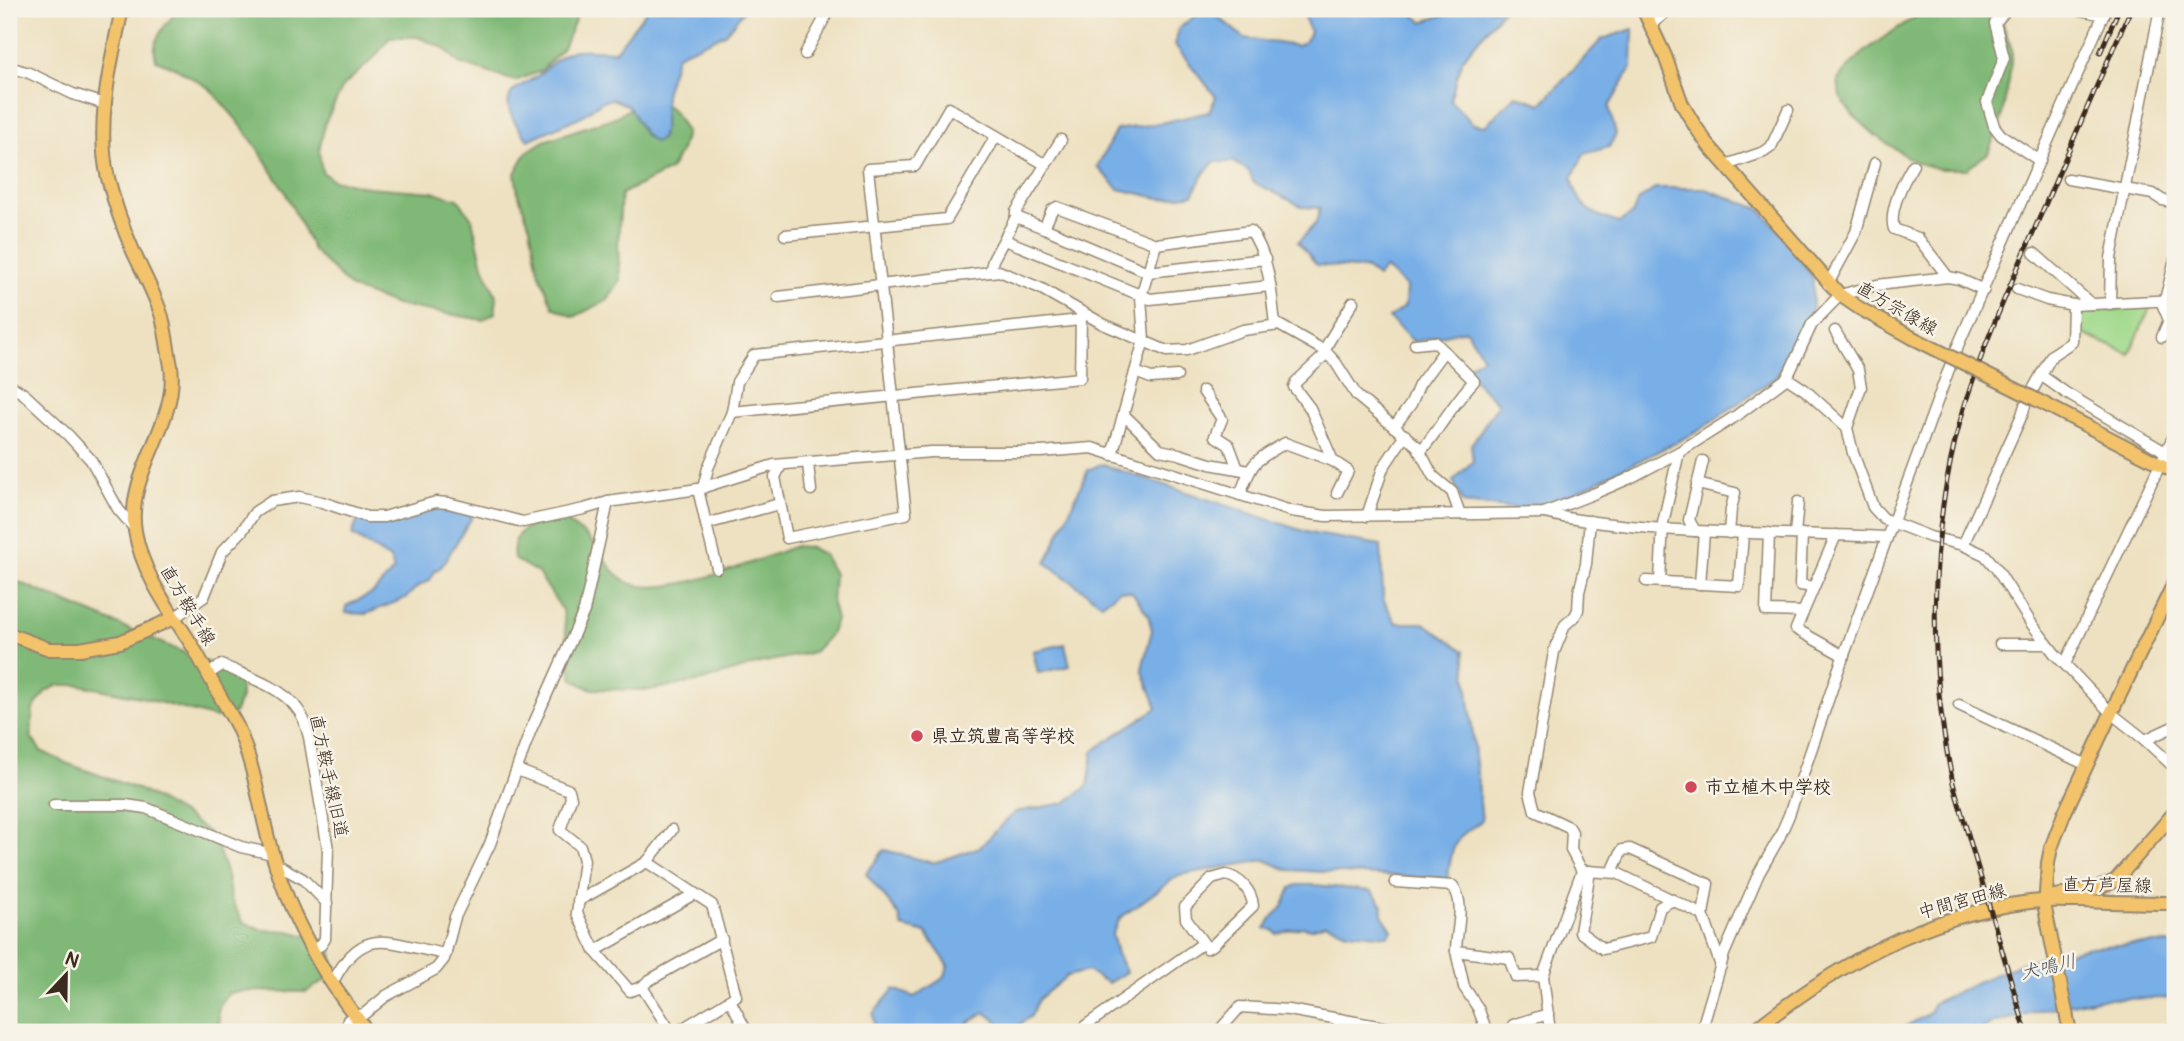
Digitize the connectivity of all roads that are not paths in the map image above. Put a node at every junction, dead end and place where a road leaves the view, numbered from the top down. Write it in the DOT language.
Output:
graph roads {
  1 [pos="122,9"];
  2 [pos="826,9"];
  3 [pos="1643,9"];
  4 [pos="1670,9"];
  5 [pos="2007,9"];
  6 [pos="2075,9"];
  7 [pos="2160,9"];
  8 [pos="2105,12"];
  9 [pos="1650,25"];
  10 [pos="806,54"];
  11 [pos="9,67"];
  12 [pos="105,104"];
  13 [pos="1788,110"];
  14 [pos="996,136"];
  15 [pos="1061,140"];
  16 [pos="2040,162"];
  17 [pos="1875,163"];
  18 [pos="1046,165"];
  19 [pos="1726,165"];
  20 [pos="1913,165"];
  21 [pos="2068,179"];
  22 [pos="2125,189"];
  23 [pos="2175,203"];
  24 [pos="1016,217"];
  25 [pos="873,227"];
  26 [pos="1044,228"];
  27 [pos="785,235"];
  28 [pos="1005,240"];
  29 [pos="1156,244"];
  30 [pos="2034,253"];
  31 [pos="1265,259"];
  32 [pos="2175,260"];
  33 [pos="990,272"];
  34 [pos="1148,272"];
  35 [pos="1948,277"];
  36 [pos="1828,284"];
  37 [pos="880,285"];
  38 [pos="1270,286"];
  39 [pos="2017,289"];
  40 [pos="1984,290"];
  41 [pos="1840,295"];
  42 [pos="778,297"];
  43 [pos="1141,297"];
  44 [pos="2167,300"];
  45 [pos="1353,302"];
  46 [pos="2091,304"];
  47 [pos="2110,304"];
  48 [pos="2073,305"];
  49 [pos="1081,316"];
  50 [pos="1275,324"];
  51 [pos="1835,331"];
  52 [pos="2162,337"];
  53 [pos="1144,340"];
  54 [pos="886,341"];
  55 [pos="1415,344"];
  56 [pos="1444,351"];
  57 [pos="1326,352"];
  58 [pos="1135,372"];
  59 [pos="1177,376"];
  60 [pos="2042,376"];
  61 [pos="1787,378"];
  62 [pos="9,385"];
  63 [pos="1203,391"];
  64 [pos="894,397"];
  65 [pos="732,412"];
  66 [pos="1123,414"];
  67 [pos="1394,427"];
  68 [pos="1847,428"];
  69 [pos="2175,433"];
  70 [pos="1405,435"];
  71 [pos="1421,451"];
  72 [pos="1679,452"];
  73 [pos="899,454"];
  74 [pos="1112,455"];
  75 [pos="2164,459"];
  76 [pos="1333,461"];
  77 [pos="1703,461"];
  78 [pos="808,464"];
  79 [pos="781,465"];
  80 [pos="1238,468"];
  81 [pos="1249,471"];
  82 [pos="2175,472"];
  83 [pos="1698,484"];
  84 [pos="701,488"];
  85 [pos="811,490"];
  86 [pos="1336,493"];
  87 [pos="1240,495"];
  88 [pos="608,502"];
  89 [pos="1798,502"];
  90 [pos="779,504"];
  91 [pos="1544,513"];
  92 [pos="1460,514"];
  93 [pos="1367,516"];
  94 [pos="1590,522"];
  95 [pos="1893,523"];
  96 [pos="706,524"];
  97 [pos="135,529"];
  98 [pos="1662,529"];
  99 [pos="1699,532"];
  100 [pos="1730,533"];
  101 [pos="1769,533"];
  102 [pos="1743,534"];
  103 [pos="1799,534"];
  104 [pos="1836,534"];
  105 [pos="1887,537"];
  106 [pos="1963,545"];
  107 [pos="717,568"];
  108 [pos="1646,581"];
  109 [pos="1660,581"];
  110 [pos="2175,581"];
  111 [pos="1700,584"];
  112 [pos="1814,587"];
  113 [pos="1803,612"];
  114 [pos="174,618"];
  115 [pos="9,634"];
  116 [pos="2047,643"];
  117 [pos="2000,644"];
  118 [pos="1844,656"];
  119 [pos="2065,664"];
  120 [pos="208,674"];
  121 [pos="1959,705"];
  122 [pos="2111,713"];
  123 [pos="2175,726"];
  124 [pos="2146,740"];
  125 [pos="2087,765"];
  126 [pos="2175,768"];
  127 [pos="517,770"];
  128 [pos="54,805"];
  129 [pos="2173,820"];
  130 [pos="672,830"];
  131 [pos="274,859"];
  132 [pos="647,862"];
  133 [pos="1586,871"];
  134 [pos="1612,872"];
  135 [pos="1395,882"];
  136 [pos="694,894"];
  137 [pos="578,901"];
  138 [pos="1673,901"];
  139 [pos="327,903"];
  140 [pos="2175,903"];
  141 [pos="2045,905"];
  142 [pos="1703,915"];
  143 [pos="722,939"];
  144 [pos="1202,944"];
  145 [pos="313,949"];
  146 [pos="595,951"];
  147 [pos="1456,951"];
  148 [pos="446,954"];
  149 [pos="1721,966"];
  150 [pos="1543,976"];
  151 [pos="333,982"];
  152 [pos="642,987"];
  153 [pos="730,1000"];
  154 [pos="1548,1014"];
  155 [pos="355,1016"];
  156 [pos="1340,1019"];
  157 [pos="349,1032"];
  158 [pos="368,1032"];
  159 [pos="671,1032"];
  160 [pos="677,1032"];
  161 [pos="747,1032"];
  162 [pos="1084,1032"];
  163 [pos="1218,1032"];
  164 [pos="1337,1032"];
  165 [pos="1411,1032"];
  166 [pos="1486,1032"];
  167 [pos="1515,1032"];
  168 [pos="1550,1032"];
  169 [pos="1701,1032"];
  170 [pos="1752,1032"];
  171 [pos="2070,1032"];
  1 -- 12 [label="main road, 直方鞍手線"];
  2 -- 10 [label="street"];
  3 -- 9 [label="main road, 直方宗像線"];
  4 -- 9 [label="street"];
  5 -- 16 [label="street"];
  6 -- 8 [label="street"];
  7 -- 22 [label="street"];
  8 -- 16 [label="street"];
  9 -- 19 [label="main road, 直方宗像線"];
  11 -- 12 [label="street"];
  12 -- 97 [label="main road, 直方鞍手線"];
  13 -- 19 [label="street"];
  14 -- 18 [label="street"];
  14 -- 25 [label="street"];
  14 -- 25 [label="street"];
  15 -- 18 [label="street"];
  16 -- 40 [label="street"];
  17 -- 36 [label="street"];
  18 -- 24 [label="street"];
  19 -- 36 [label="main road, 直方宗像線"];
  20 -- 35 [label="street"];
  21 -- 22 [label="street"];
  22 -- 23 [label="street"];
  22 -- 47 [label="street"];
  24 -- 26 [label="street"];
  24 -- 28 [label="street"];
  25 -- 27 [label="street"];
  25 -- 37 [label="street"];
  26 -- 29 [label="street"];
  26 -- 34 [label="street"];
  28 -- 33 [label="street"];
  28 -- 43 [label="street"];
  29 -- 31 [label="street"];
  29 -- 34 [label="street"];
  30 -- 46 [label="street"];
  31 -- 34 [label="street"];
  31 -- 38 [label="street"];
  32 -- 44 [label="street"];
  33 -- 37 [label="street"];
  33 -- 49 [label="street"];
  34 -- 43 [label="street"];
  35 -- 40 [label="street"];
  35 -- 41 [label="street"];
  36 -- 41 [label="main road, 直方宗像線"];
  37 -- 42 [label="street"];
  37 -- 54 [label="street"];
  38 -- 43 [label="street"];
  38 -- 50 [label="street"];
  39 -- 48 [label="street"];
  40 -- 95 [label="street"];
  41 -- 61 [label="street"];
  41 -- 75 [label="main road, 直方宗像線, bridge"];
  43 -- 53 [label="street"];
  44 -- 47 [label="street"];
  44 -- 52 [label="street"];
  45 -- 57 [label="street"];
  46 -- 47 [label="street"];
  46 -- 48 [label="street"];
  48 -- 60 [label="street"];
  49 -- 53 [label="street"];
  49 -- 54 [label="street"];
  49 -- 64 [label="street"];
  50 -- 53 [label="street"];
  50 -- 57 [label="street"];
  51 -- 68 [label="street"];
  53 -- 58 [label="street"];
  54 -- 64 [label="street"];
  54 -- 65 [label="street"];
  55 -- 56 [label="street"];
  56 -- 67 [label="street"];
  56 -- 71 [label="street"];
  57 -- 67 [label="street"];
  57 -- 76 [label="street"];
  58 -- 59 [label="street"];
  58 -- 66 [label="street"];
  60 -- 75 [label="street"];
  60 -- 106 [label="street"];
  61 -- 68 [label="street"];
  61 -- 72 [label="street"];
  62 -- 97 [label="street"];
  63 -- 80 [label="street"];
  64 -- 65 [label="street"];
  64 -- 73 [label="street"];
  65 -- 84 [label="street"];
  66 -- 74 [label="street"];
  66 -- 80 [label="street"];
  67 -- 70 [label="street"];
  68 -- 95 [label="street"];
  69 -- 75 [label="street"];
  70 -- 71 [label="street"];
  70 -- 93 [label="street"];
  71 -- 92 [label="street"];
  72 -- 91 [label="street"];
  72 -- 98 [label="street"];
  73 -- 74 [label="street"];
  73 -- 78 [label="street"];
  73 -- 90 [label="street"];
  74 -- 87 [label="street"];
  75 -- 82 [label="main road, 直方宗像線"];
  75 -- 119 [label="street"];
  76 -- 81 [label="street"];
  76 -- 86 [label="street"];
  77 -- 83 [label="street"];
  78 -- 79 [label="street"];
  78 -- 85 [label="street"];
  79 -- 84 [label="street"];
  79 -- 90 [label="street"];
  80 -- 81 [label="street"];
  81 -- 87 [label="street"];
  83 -- 99 [label="street"];
  83 -- 100 [label="street"];
  84 -- 88 [label="street"];
  84 -- 96 [label="street"];
  87 -- 93 [label="street"];
  88 -- 114 [label="street"];
  88 -- 127 [label="street"];
  89 -- 103 [label="street"];
  90 -- 96 [label="street"];
  91 -- 92 [label="street"];
  91 -- 94 [label="street"];
  92 -- 93 [label="street"];
  94 -- 98 [label="street"];
  94 -- 133 [label="street"];
  95 -- 105 [label="street"];
  95 -- 106 [label="street"];
  96 -- 107 [label="street"];
  97 -- 114 [label="main road, 直方鞍手線"];
  98 -- 99 [label="street"];
  98 -- 109 [label="street"];
  99 -- 100 [label="street"];
  99 -- 111 [label="street"];
  100 -- 102 [label="street"];
  101 -- 102 [label="street"];
  101 -- 103 [label="street"];
  101 -- 113 [label="street"];
  102 -- 111 [label="street"];
  103 -- 104 [label="street"];
  103 -- 112 [label="street"];
  104 -- 105 [label="street"];
  104 -- 112 [label="street"];
  105 -- 118 [label="street"];
  106 -- 116 [label="street"];
  108 -- 109 [label="street"];
  109 -- 111 [label="street"];
  110 -- 122 [label="main road"];
  112 -- 113 [label="street"];
  113 -- 118 [label="street"];
  114 -- 115 [label="main road"];
  114 -- 120 [label="main road, 直方鞍手線"];
  116 -- 117 [label="street"];
  116 -- 119 [label="street"];
  118 -- 149 [label="street"];
  119 -- 122 [label="street"];
  120 -- 131 [label="main road, 直方鞍手線"];
  120 -- 139 [label="street, 直方鞍手線旧道"];
  121 -- 125 [label="street"];
  122 -- 124 [label="street"];
  122 -- 125 [label="main road"];
  123 -- 124 [label="street"];
  124 -- 126 [label="street"];
  125 -- 141 [label="main road"];
  127 -- 137 [label="street"];
  127 -- 148 [label="street"];
  128 -- 131 [label="street"];
  129 -- 141 [label="main road, 中間宮田線"];
  130 -- 132 [label="street"];
  131 -- 139 [label="street"];
  131 -- 145 [label="main road, 直方鞍手線"];
  132 -- 136 [label="street"];
  132 -- 137 [label="street"];
  133 -- 134 [label="street"];
  133 -- 138 [label="street"];
  133 -- 150 [label="street"];
  134 -- 138 [label="street"];
  134 -- 142 [label="street"];
  135 -- 147 [label="street"];
  136 -- 143 [label="street"];
  136 -- 146 [label="street"];
  137 -- 146 [label="street"];
  138 -- 142 [label="street"];
  139 -- 145 [label="street, 直方鞍手線旧道"];
  140 -- 141 [label="main road, 直方芦屋線"];
  141 -- 170 [label="main road, 中間宮田線"];
  141 -- 171 [label="main road, 直方芦屋線"];
  142 -- 149 [label="street"];
  143 -- 152 [label="street"];
  143 -- 153 [label="street"];
  144 -- 144 [label="street"];
  144 -- 162 [label="street"];
  145 -- 151 [label="main road, 直方鞍手線"];
  146 -- 152 [label="street"];
  147 -- 150 [label="street"];
  147 -- 166 [label="street"];
  148 -- 151 [label="street"];
  148 -- 155 [label="street"];
  149 -- 169 [label="street"];
  150 -- 154 [label="street"];
  151 -- 155 [label="main road, 直方鞍手線"];
  152 -- 159 [label="street"];
  153 -- 160 [label="street"];
  153 -- 161 [label="street"];
  154 -- 167 [label="street"];
  154 -- 168 [label="street"];
  155 -- 157 [label="street"];
  155 -- 158 [label="main road, 直方鞍手線"];
  156 -- 163 [label="street"];
  156 -- 164 [label="street"];
  156 -- 165 [label="street"];
}
